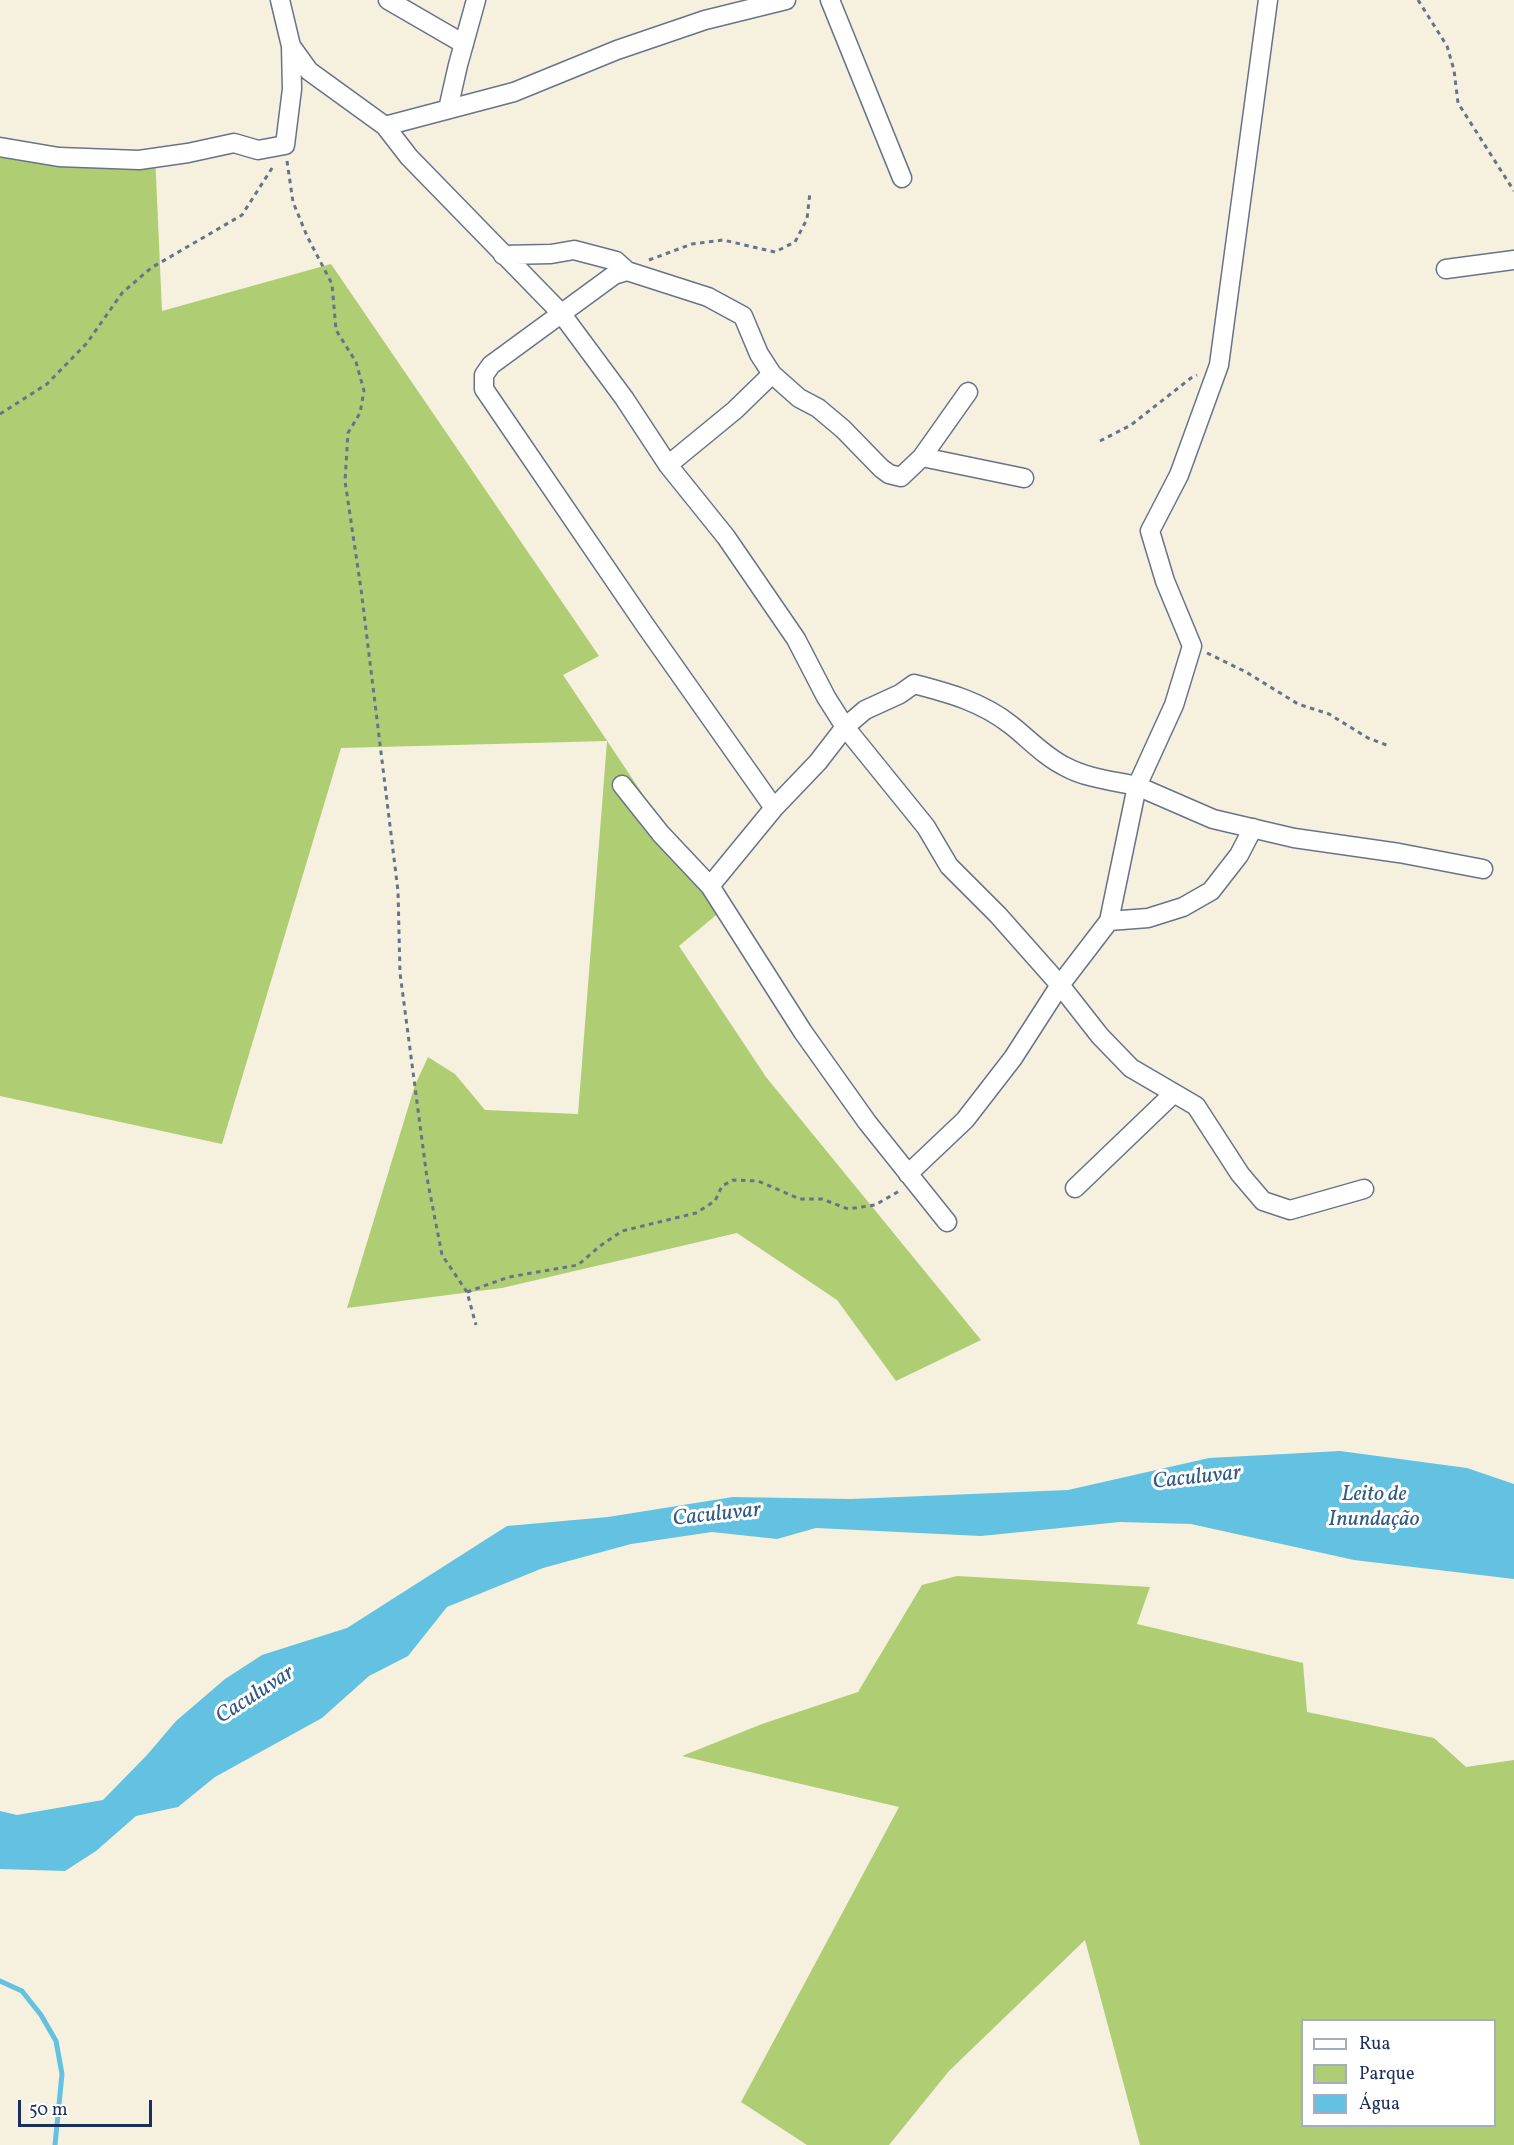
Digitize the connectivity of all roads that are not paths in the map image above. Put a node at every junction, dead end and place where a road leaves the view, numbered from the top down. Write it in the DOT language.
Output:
graph roads {
  1 [pos="280,0"];
  2 [pos="388,0"];
  3 [pos="476,0"];
  4 [pos="786,0"];
  5 [pos="830,0"];
  6 [pos="1268,0"];
  7 [pos="464,44"];
  8 [pos="291,46"];
  9 [pos="448,110"];
  10 [pos="385,126"];
  11 [pos="0,147"];
  12 [pos="902,178"];
  13 [pos="503,255"];
  14 [pos="1514,260"];
  15 [pos="1446,268"];
  16 [pos="627,271"];
  17 [pos="561,313"];
  18 [pos="772,374"];
  19 [pos="968,392"];
  20 [pos="922,456"];
  21 [pos="668,465"];
  22 [pos="1024,478"];
  23 [pos="845,727"];
  24 [pos="622,785"];
  25 [pos="1137,786"];
  26 [pos="774,808"];
  27 [pos="1253,828"];
  28 [pos="1484,869"];
  29 [pos="710,886"];
  30 [pos="1109,921"];
  31 [pos="1060,985"];
  32 [pos="1174,1093"];
  33 [pos="911,1176"];
  34 [pos="1075,1188"];
  35 [pos="1364,1190"];
  36 [pos="947,1222"];
  1 -- 8 [label="street"];
  2 -- 7 [label="street"];
  3 -- 7 [label="street"];
  4 -- 9 [label="street"];
  5 -- 12 [label="street"];
  6 -- 25 [label="street"];
  7 -- 9 [label="street"];
  8 -- 10 [label="street"];
  8 -- 11 [label="street"];
  9 -- 10 [label="street"];
  10 -- 13 [label="street"];
  13 -- 16 [label="street"];
  13 -- 17 [label="street"];
  14 -- 15 [label="street"];
  16 -- 17 [label="street"];
  16 -- 18 [label="street"];
  17 -- 21 [label="street"];
  17 -- 26 [label="street"];
  18 -- 20 [label="street"];
  18 -- 21 [label="street"];
  19 -- 20 [label="street"];
  20 -- 22 [label="street"];
  21 -- 23 [label="street"];
  23 -- 25 [label="street"];
  23 -- 26 [label="street"];
  23 -- 31 [label="street"];
  24 -- 29 [label="street"];
  25 -- 27 [label="street"];
  25 -- 30 [label="street"];
  26 -- 29 [label="street"];
  27 -- 28 [label="street"];
  27 -- 30 [label="street"];
  29 -- 33 [label="street"];
  30 -- 31 [label="street"];
  31 -- 32 [label="street"];
  31 -- 33 [label="street"];
  32 -- 34 [label="street"];
  32 -- 35 [label="street"];
  33 -- 36 [label="street"];
}
